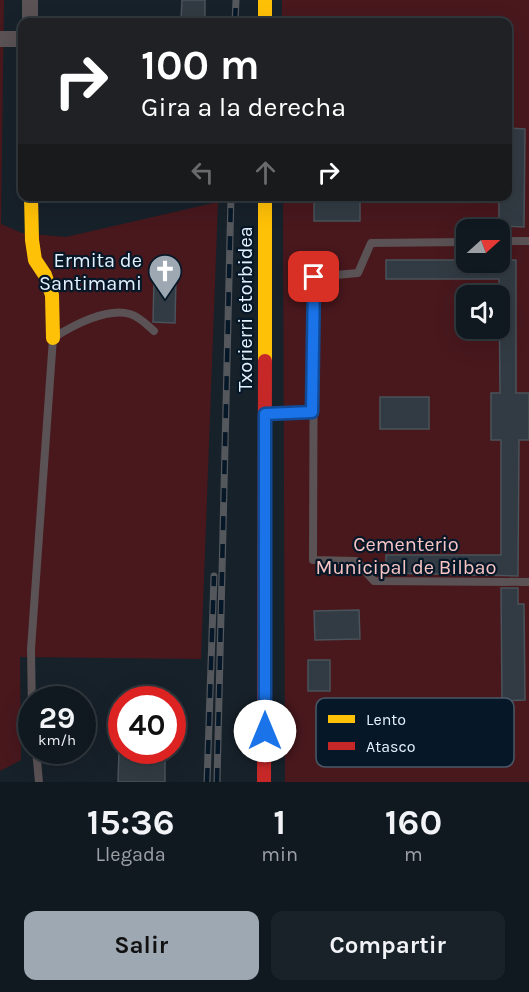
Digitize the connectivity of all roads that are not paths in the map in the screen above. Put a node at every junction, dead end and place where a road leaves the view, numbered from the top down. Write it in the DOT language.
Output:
graph roads {
  1 [pos="30,0"];
  2 [pos="265,0"];
  3 [pos="30,18"];
  4 [pos="265,18"];
  5 [pos="0,39"];
  6 [pos="18,39"];
  7 [pos="31,201"];
  8 [pos="265,201"];
  9 [pos="510,241"];
  10 [pos="529,241"];
  11 [pos="456,242"];
  12 [pos="154,331"];
  13 [pos="53,338"];
  14 [pos="312,412"];
  15 [pos="265,414"];
  16 [pos="529,582"];
  17 [pos="32,686"];
  18 [pos="37,764"];
  19 [pos="39,782"];
  20 [pos="264,782"];
  1 -- 3 [label="street"];
  2 -- 4 [label="street"];
  5 -- 6 [label="street"];
  7 -- 13 [label="street"];
  8 -- 15 [label="street, Txorierri etorbidea"];
  9 -- 10 [label="lane"];
  11 -- 14 [label="lane"];
  12 -- 13 [label="lane"];
  13 -- 17 [label="lane"];
  14 -- 15 [label="lane"];
  14 -- 16 [label="lane"];
  15 -- 20 [label="street, Txorierri etorbidea"];
  18 -- 19 [label="lane"];
}
